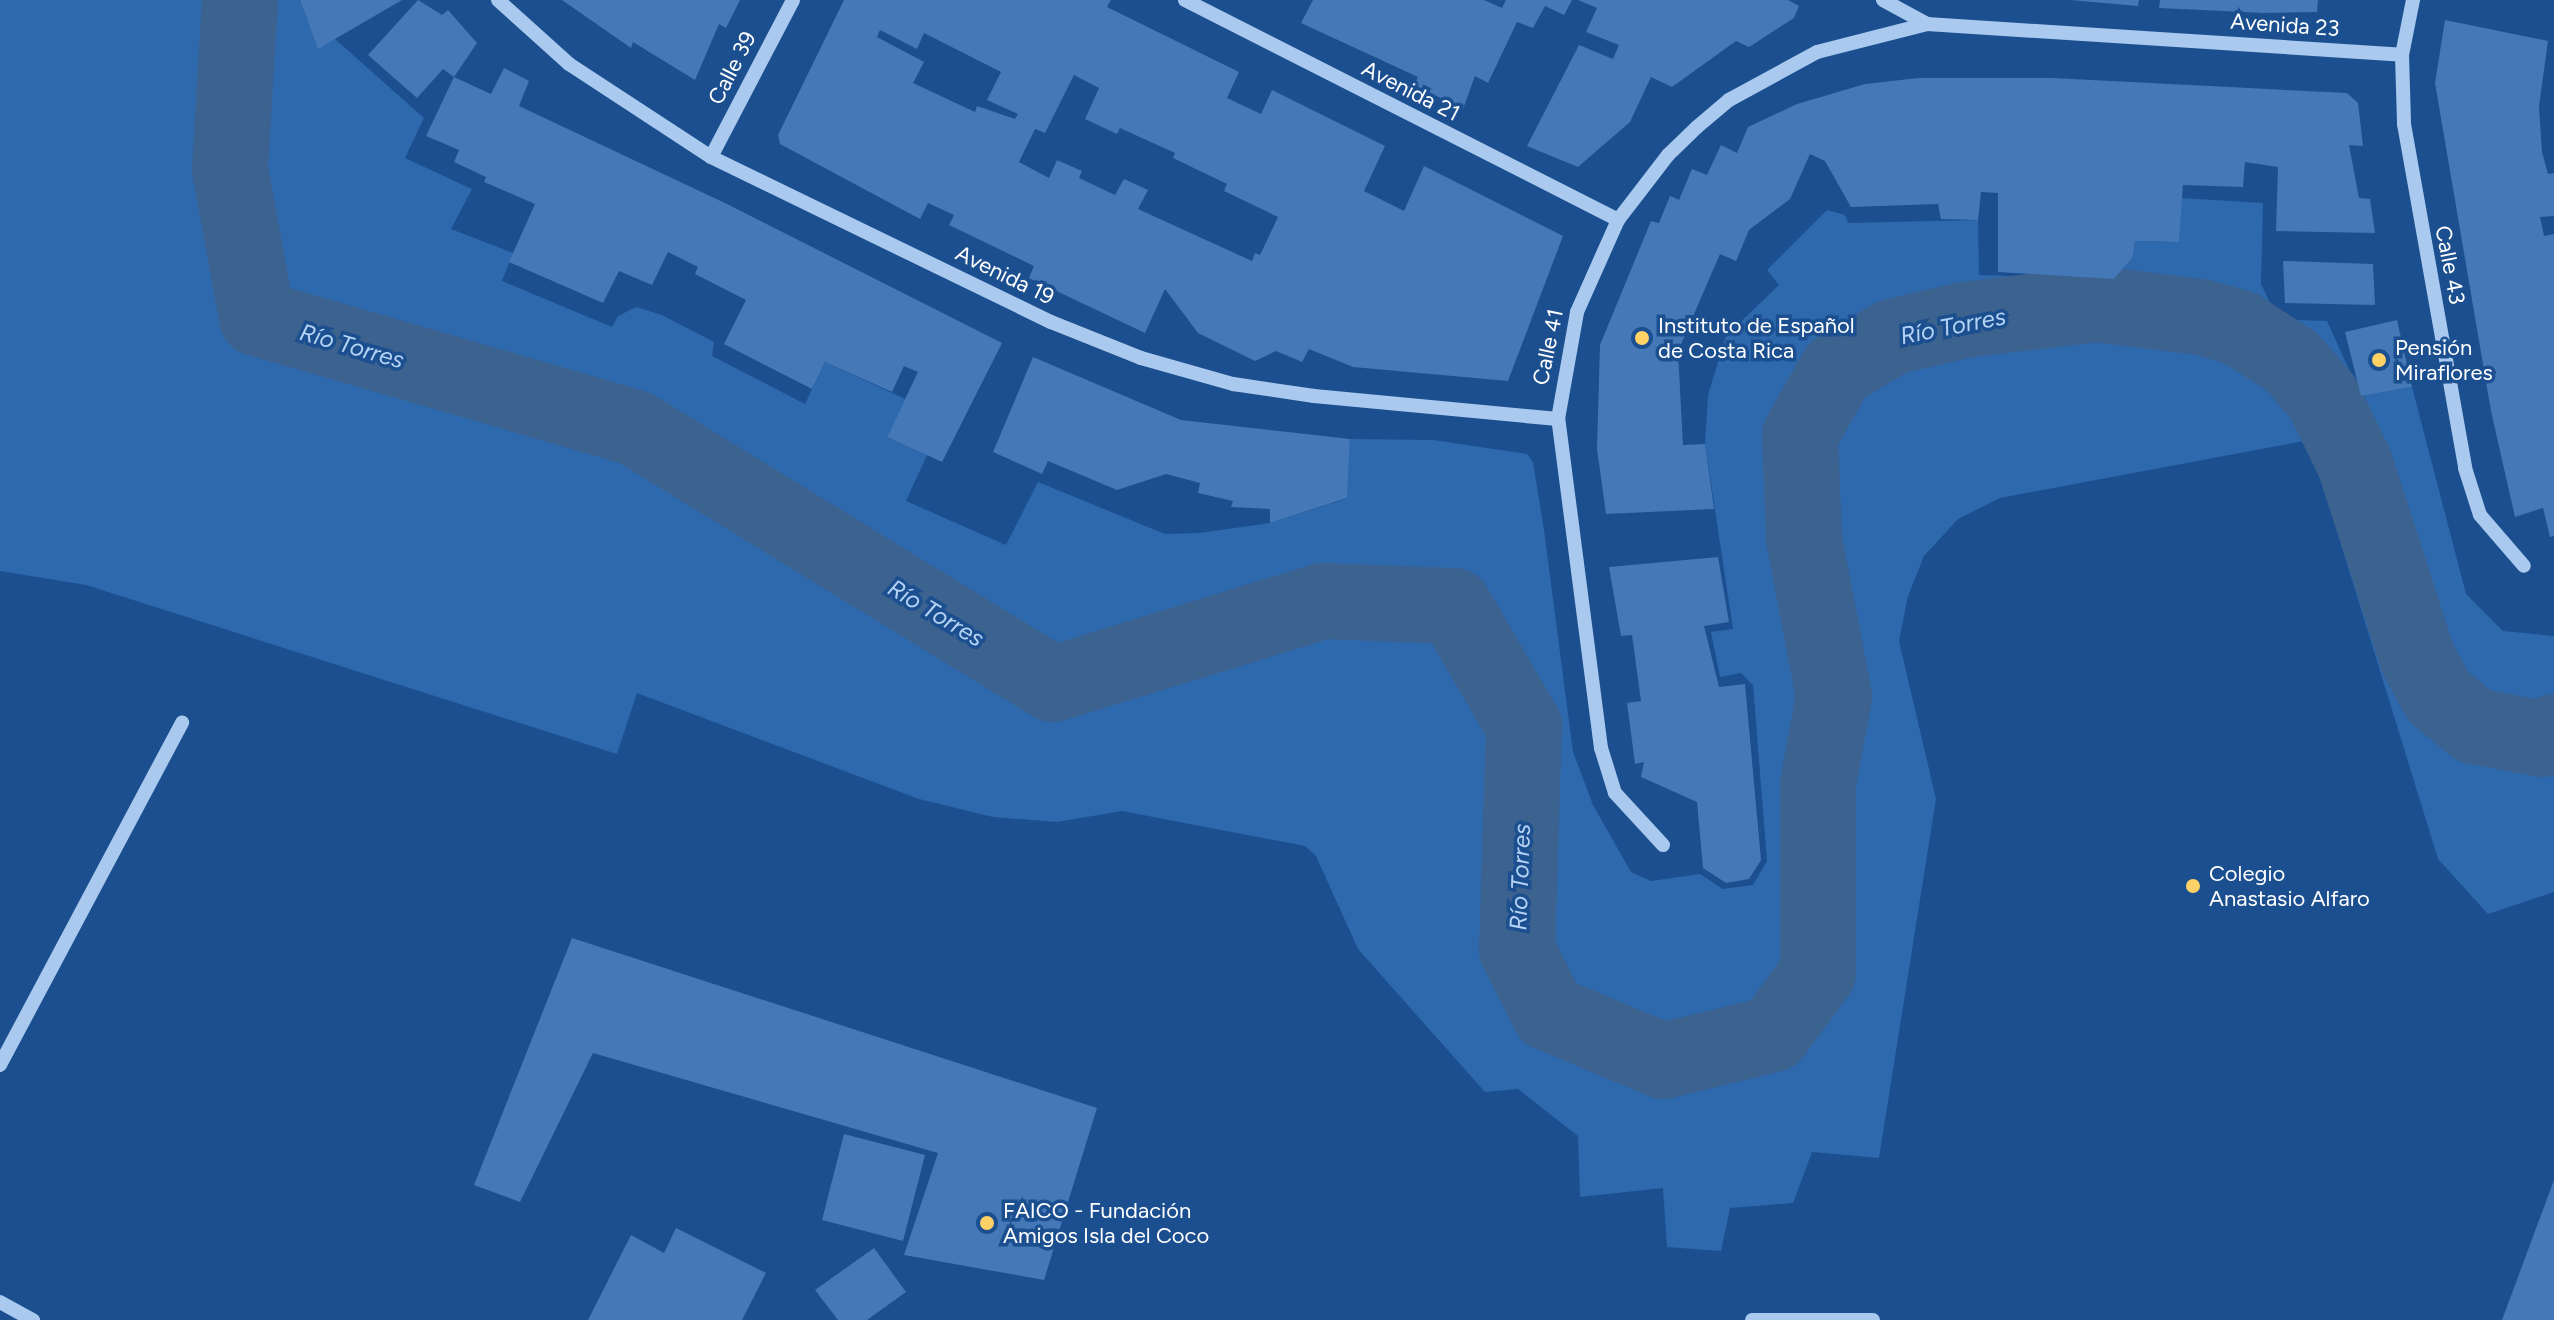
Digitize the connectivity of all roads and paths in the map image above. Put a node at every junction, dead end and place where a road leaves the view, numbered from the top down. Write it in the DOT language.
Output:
graph roads {
  1 [pos="498,0"];
  2 [pos="793,0"];
  3 [pos="1185,0"];
  4 [pos="1883,0"];
  5 [pos="2413,0"];
  6 [pos="1927,24"];
  7 [pos="2402,55"];
  8 [pos="711,157"];
  9 [pos="1618,220"];
  10 [pos="1558,419"];
  11 [pos="2524,566"];
  12 [pos="182,722"];
  13 [pos="1663,845"];
  14 [pos="0,1065"];
  15 [pos="0,1302"];
  16 [pos="33,1320"];
  17 [pos="1752,1320"];
  18 [pos="1873,1320"];
  1 -- 8 [label="street, Avenida 19"];
  2 -- 8 [label="street, Calle 39"];
  3 -- 9 [label="street, Avenida 21"];
  4 -- 6 [label="street, Avenida 23"];
  5 -- 7 [label="street, Calle 43"];
  6 -- 7 [label="street, Avenida 23"];
  6 -- 9 [label="street, Calle 41"];
  7 -- 11 [label="street, Calle 43"];
  8 -- 10 [label="street, Avenida 19"];
  9 -- 10 [label="street, Calle 41"];
  10 -- 13 [label="street, Calle 41"];
  12 -- 14 [label="street"];
  15 -- 16 [label="street"];
  17 -- 18 [label="street"];
}
